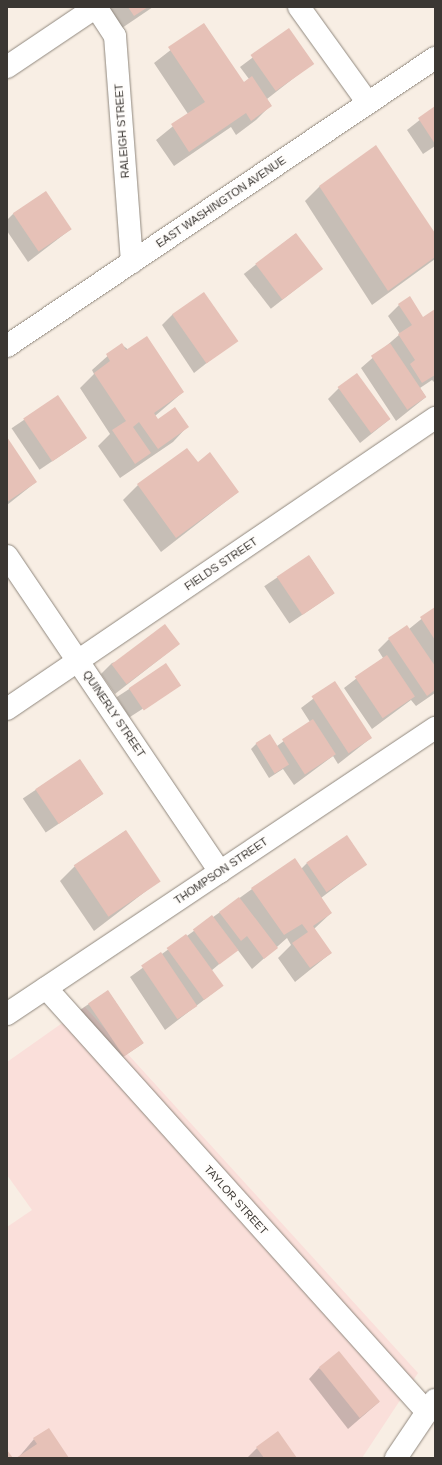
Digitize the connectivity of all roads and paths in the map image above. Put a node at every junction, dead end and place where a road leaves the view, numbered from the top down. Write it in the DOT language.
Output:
graph roads {
  1 [pos="96,7"];
  2 [pos="299,7"];
  3 [pos="435,58"];
  4 [pos="7,67"];
  5 [pos="368,102"];
  6 [pos="132,262"];
  7 [pos="7,346"];
  8 [pos="435,418"];
  9 [pos="7,556"];
  10 [pos="78,660"];
  11 [pos="7,709"];
  12 [pos="435,728"];
  13 [pos="220,872"];
  14 [pos="46,988"];
  15 [pos="7,1014"];
  16 [pos="431,1406"];
  17 [pos="396,1458"];
  1 -- 4 [label="street"];
  1 -- 6 [label="street, RALEIGH STREET"];
  2 -- 5 [label="street"];
  3 -- 5 [label="street, EAST WASHINGTON AVENUE"];
  5 -- 6 [label="street, EAST WASHINGTON AVENUE"];
  6 -- 7 [label="street, EAST WASHINGTON AVENUE"];
  8 -- 10 [label="street, FIELDS STREET"];
  9 -- 10 [label="street, QUINERLY STREET"];
  10 -- 11 [label="street, FIELDS STREET"];
  10 -- 13 [label="street, QUINERLY STREET"];
  12 -- 13 [label="street, THOMPSON STREET"];
  13 -- 14 [label="street, THOMPSON STREET"];
  14 -- 15 [label="street, THOMPSON STREET"];
  14 -- 16 [label="street, TAYLOR STREET"];
  16 -- 17 [label="street"];
}
